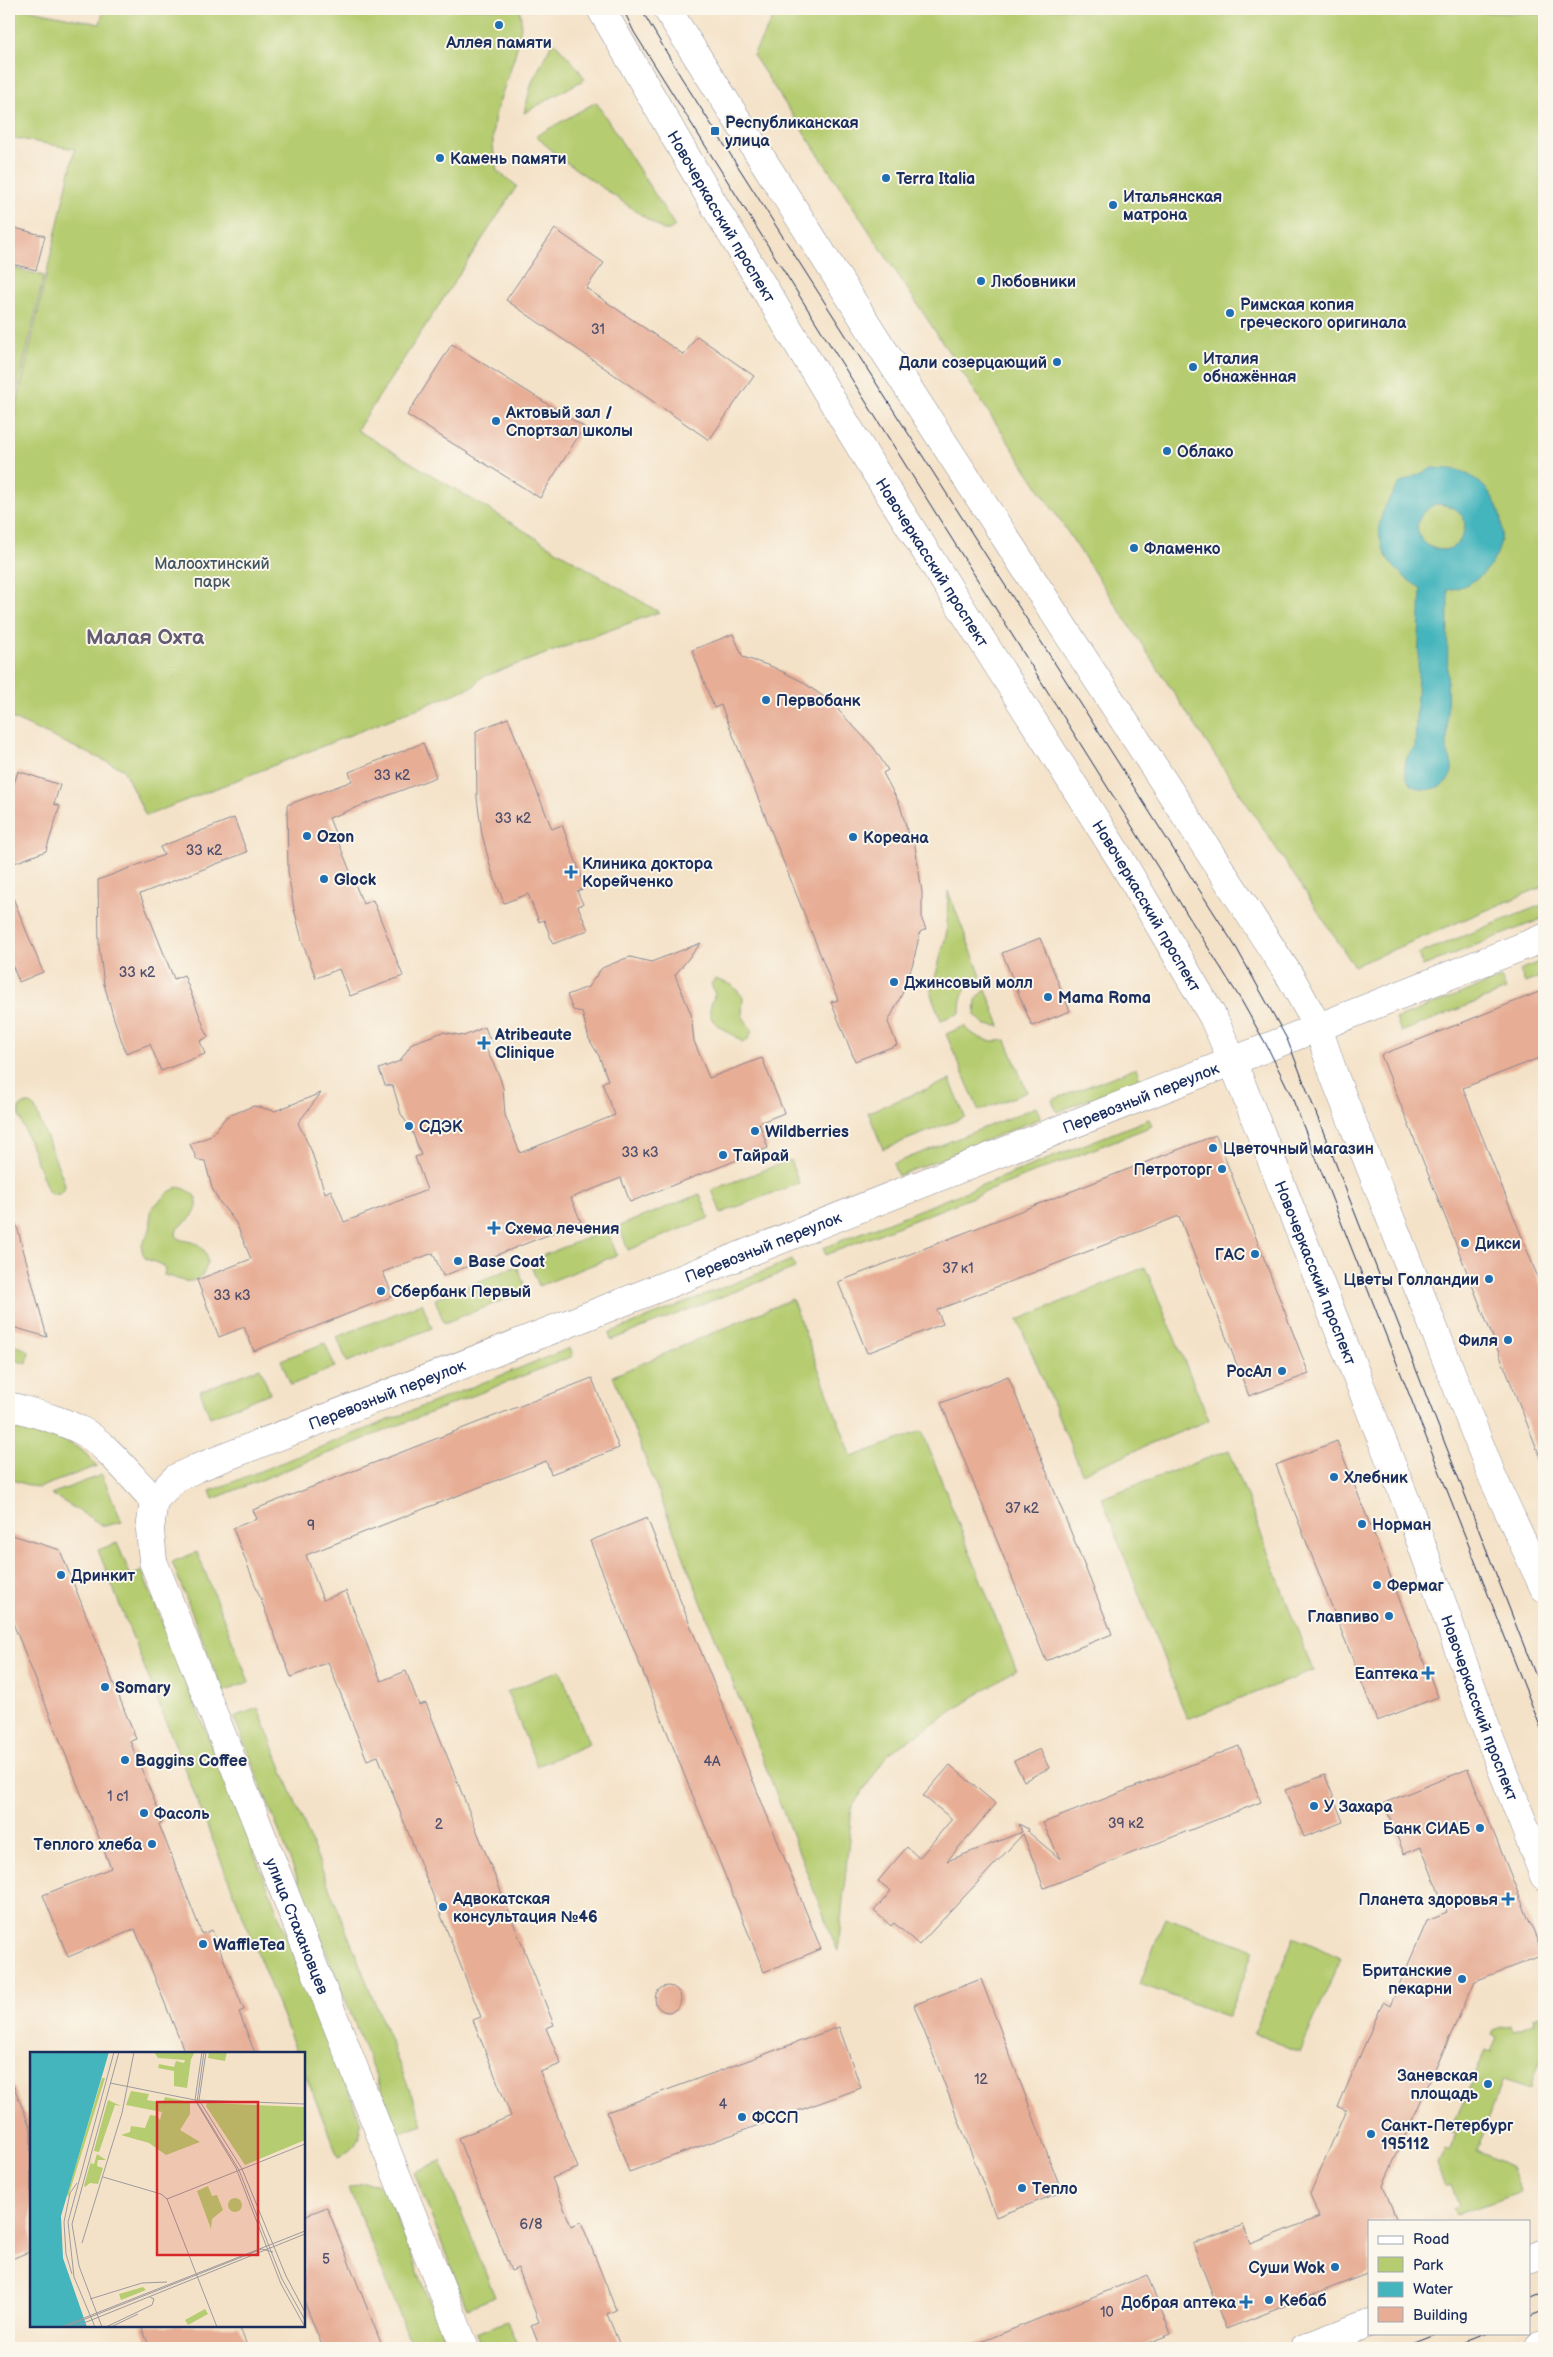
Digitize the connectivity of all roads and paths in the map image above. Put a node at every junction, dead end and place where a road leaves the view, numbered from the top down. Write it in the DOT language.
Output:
graph roads {
  1 [pos="601,9"];
  2 [pos="667,9"];
  3 [pos="1544,938"];
  4 [pos="1318,1026"];
  5 [pos="1232,1060"];
  6 [pos="9,1406"];
  7 [pos="154,1500"];
  8 [pos="1544,1588"];
  9 [pos="1544,1876"];
  10 [pos="1544,2253"];
  11 [pos="1530,2259"];
  12 [pos="1368,2322"];
  13 [pos="1544,2346"];
  14 [pos="464,2348"];
  15 [pos="1304,2348"];
  16 [pos="1538,2348"];
  1 -- 5 [label="main road, Новочеркасский проспект"];
  2 -- 4 [label="main road"];
  3 -- 4 [label="main road, Перевозный переулок"];
  4 -- 5 [label="main road, Перевозный переулок"];
  4 -- 8 [label="main road"];
  5 -- 7 [label="main road, Перевозный переулок"];
  5 -- 9 [label="main road, Новочеркасский проспект"];
  6 -- 7 [label="main road"];
  7 -- 14 [label="main road, улица Стахановцев"];
  10 -- 11 [label="main road"];
  12 -- 15 [label="main road"];
  13 -- 16 [label="main road"];
}
